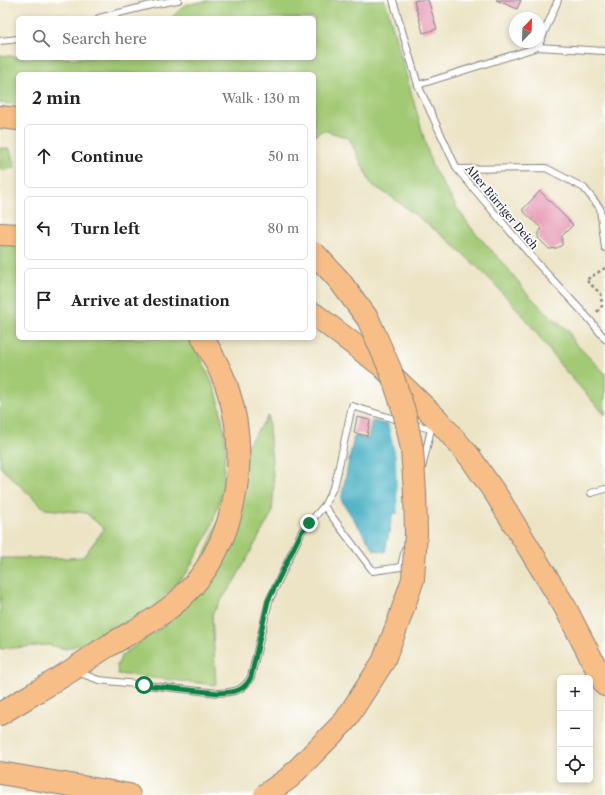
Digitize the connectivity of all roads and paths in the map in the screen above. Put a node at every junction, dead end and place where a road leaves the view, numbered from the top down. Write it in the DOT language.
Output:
graph roads {
  1 [pos="178,0"];
  2 [pos="392,0"];
  3 [pos="558,0"];
  4 [pos="106,16"];
  5 [pos="545,31"];
  6 [pos="16,39"];
  7 [pos="0,41"];
  8 [pos="545,47"];
  9 [pos="535,48"];
  10 [pos="605,51"];
  11 [pos="418,85"];
  12 [pos="0,117"];
  13 [pos="16,120"];
  14 [pos="457,170"];
  15 [pos="16,228"];
  16 [pos="0,229"];
  17 [pos="0,234"];
  18 [pos="16,236"];
  19 [pos="605,248"];
  20 [pos="316,255"];
  21 [pos="605,268"];
  22 [pos="316,316"];
  23 [pos="590,320"];
  24 [pos="605,339"];
  25 [pos="204,340"];
  26 [pos="605,489"];
  27 [pos="591,493"];
  28 [pos="324,506"];
  29 [pos="409,529"];
  30 [pos="406,544"];
  31 [pos="72,670"];
  32 [pos="605,685"];
  33 [pos="0,714"];
  34 [pos="0,773"];
  35 [pos="129,795"];
  36 [pos="265,795"];
  1 -- 4 [label="lane"];
  2 -- 11 [label="lane, Alter Bürriger Deich"];
  3 -- 5 [label="lane"];
  6 -- 7 [label="lane"];
  8 -- 10 [label="lane"];
  9 -- 11 [label="lane"];
  11 -- 14 [label="lane, Alter Bürriger Deich"];
  12 -- 13 [label="highway"];
  14 -- 19 [label="lane"];
  14 -- 23 [label="lane, Alter Bürriger Deich"];
  15 -- 16 [label="highway"];
  17 -- 18 [label="highway"];
  20 -- 36 [label="highway, bridge"];
  21 -- 23 [label="path"];
  22 -- 32 [label="highway, bridge"];
  23 -- 24 [label="lane, Alter Bürriger Deich"];
  25 -- 31 [label="highway"];
  26 -- 27 [label="lane"];
  28 -- 29 [label="lane"];
  28 -- 30 [label="lane"];
  28 -- 31 [label="lane"];
  31 -- 33 [label="highway"];
  34 -- 35 [label="highway"];
}
